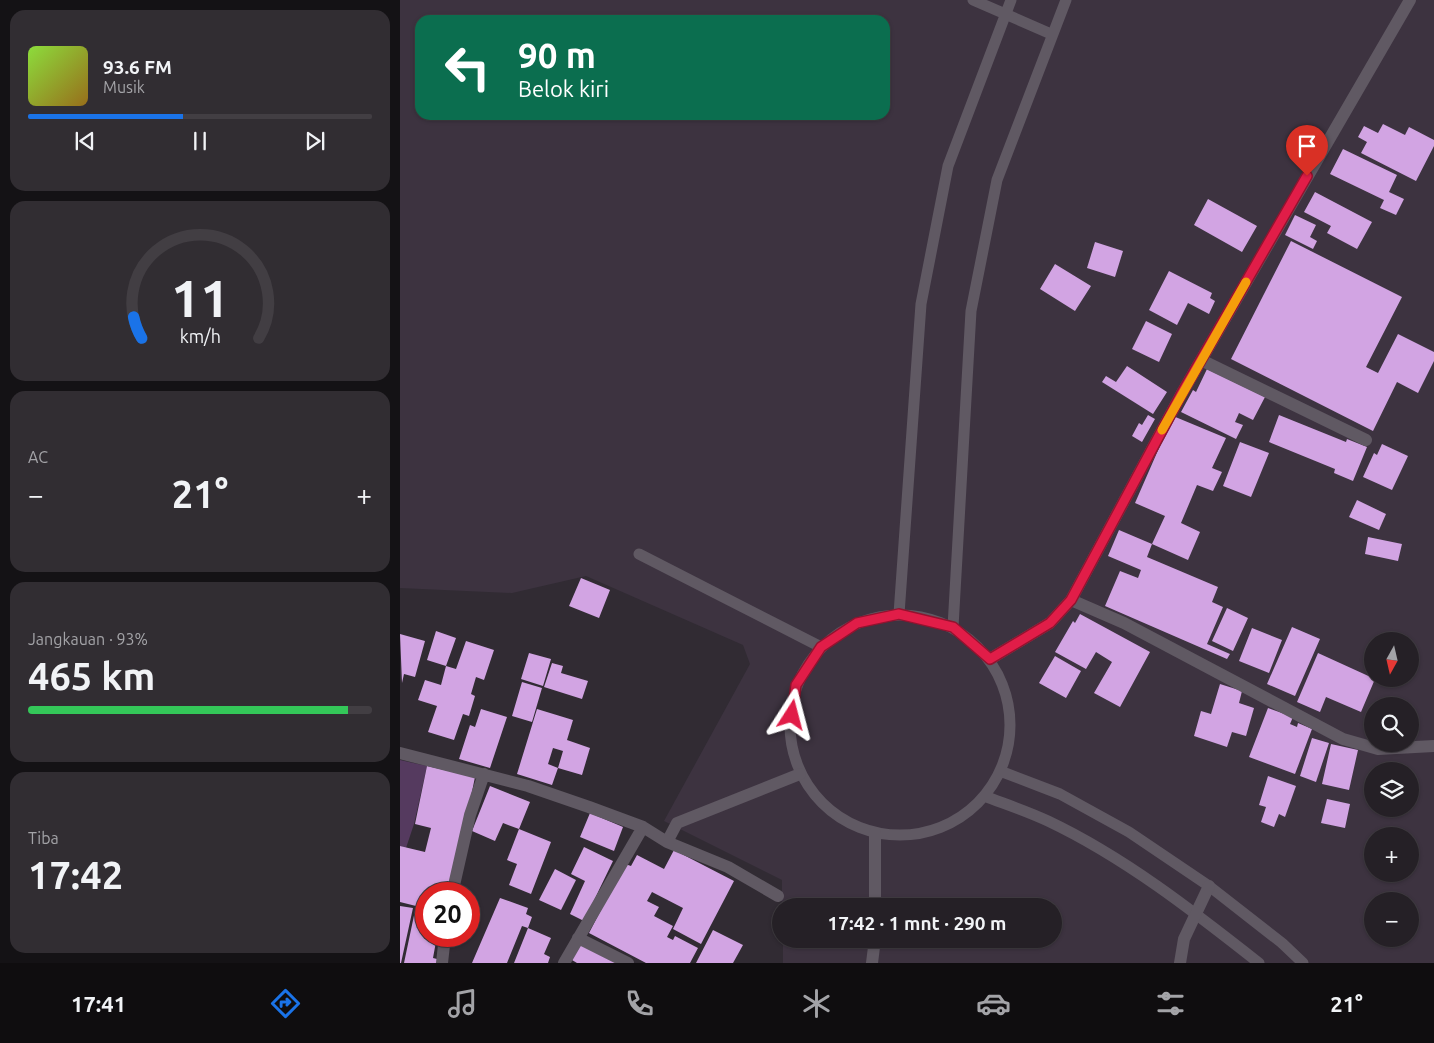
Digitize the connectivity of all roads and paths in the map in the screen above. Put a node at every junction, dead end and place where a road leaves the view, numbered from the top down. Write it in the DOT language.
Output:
graph roads {
  1 [pos="973,0"];
  2 [pos="1011,0"];
  3 [pos="1066,0"];
  4 [pos="1410,0"];
  5 [pos="1005,14"];
  6 [pos="1051,34"];
  7 [pos="1200,360"];
  8 [pos="1366,440"];
  9 [pos="639,554"];
  10 [pos="1071,600"];
  11 [pos="899,614"];
  12 [pos="953,627"];
  13 [pos="821,647"];
  14 [pos="990,659"];
  15 [pos="1434,746"];
  16 [pos="400,753"];
  17 [pos="1000,771"];
  18 [pos="484,774"];
  19 [pos="800,774"];
  20 [pos="984,796"];
  21 [pos="643,827"];
  22 [pos="876,833"];
  23 [pos="667,842"];
  24 [pos="455,882"];
  25 [pos="1209,886"];
  26 [pos="778,896"];
  27 [pos="875,898"];
  28 [pos="1196,914"];
  29 [pos="578,938"];
  30 [pos="443,947"];
  31 [pos="874,948"];
  32 [pos="442,963"];
  33 [pos="564,963"];
  34 [pos="628,963"];
  35 [pos="872,963"];
  36 [pos="1180,963"];
  37 [pos="1259,963"];
  38 [pos="1302,963"];
  1 -- 5 [label="lane"];
  2 -- 5 [label="lane"];
  3 -- 6 [label="lane"];
  4 -- 7 [label="street"];
  5 -- 6 [label="lane"];
  5 -- 11 [label="lane"];
  6 -- 12 [label="lane"];
  7 -- 8 [label="street"];
  7 -- 10 [label="street"];
  9 -- 13 [label="lane"];
  10 -- 14 [label="street"];
  10 -- 15 [label="street"];
  11 -- 12 [label="lane"];
  11 -- 13 [label="lane"];
  12 -- 14 [label="lane"];
  13 -- 19 [label="lane"];
  14 -- 17 [label="lane"];
  16 -- 18 [label="street"];
  17 -- 20 [label="lane"];
  17 -- 25 [label="lane"];
  18 -- 21 [label="street"];
  18 -- 24 [label="street"];
  19 -- 22 [label="lane"];
  19 -- 23 [label="street"];
  20 -- 22 [label="lane"];
  20 -- 28 [label="lane"];
  21 -- 23 [label="street"];
  21 -- 29 [label="street"];
  22 -- 27 [label="street"];
  23 -- 26 [label="street"];
  25 -- 28 [label="street"];
  25 -- 38 [label="lane"];
  28 -- 36 [label="street"];
  28 -- 37 [label="lane"];
  29 -- 33 [label="street"];
  29 -- 34 [label="street"];
  30 -- 32 [label="street"];
  31 -- 35 [label="street"];
}
